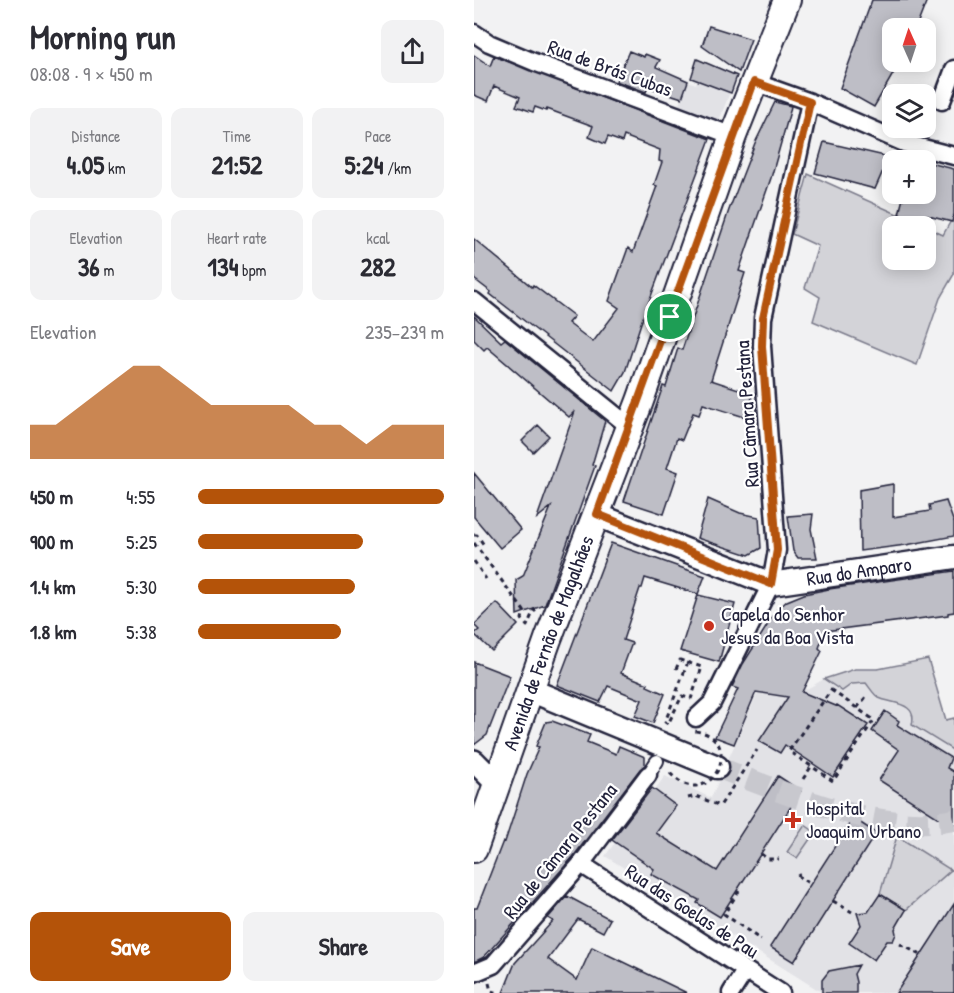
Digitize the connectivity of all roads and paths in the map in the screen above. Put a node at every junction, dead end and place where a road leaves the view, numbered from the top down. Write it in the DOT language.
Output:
graph roads {
  1 [pos="787,0"];
  2 [pos="474,33"];
  3 [pos="954,69"];
  4 [pos="754,82"];
  5 [pos="942,101"];
  6 [pos="810,102"];
  7 [pos="734,136"];
  8 [pos="954,156"];
  9 [pos="474,301"];
  10 [pos="630,427"];
  11 [pos="597,514"];
  12 [pos="474,535"];
  13 [pos="474,543"];
  14 [pos="483,545"];
  15 [pos="954,557"];
  16 [pos="474,561"];
  17 [pos="486,579"];
  18 [pos="771,584"];
  19 [pos="522,619"];
  20 [pos="688,662"];
  21 [pos="676,669"];
  22 [pos="530,690"];
  23 [pos="866,696"];
  24 [pos="857,708"];
  25 [pos="695,724"];
  26 [pos="474,761"];
  27 [pos="657,761"];
  28 [pos="717,767"];
  29 [pos="811,767"];
  30 [pos="670,773"];
  31 [pos="648,775"];
  32 [pos="802,779"];
  33 [pos="497,784"];
  34 [pos="474,849"];
  35 [pos="761,854"];
  36 [pos="779,859"];
  37 [pos="581,864"];
  38 [pos="798,874"];
  39 [pos="811,884"];
  40 [pos="739,891"];
  41 [pos="833,901"];
  42 [pos="852,912"];
  43 [pos="761,940"];
  44 [pos="900,944"];
  45 [pos="921,956"];
  46 [pos="745,971"];
  47 [pos="474,973"];
  48 [pos="491,991"];
  49 [pos="498,993"];
  50 [pos="731,993"];
  51 [pos="781,993"];
  1 -- 4 [label="main road, Avenida de Fernão de Magalhães"];
  2 -- 7 [label="street, Rua de Brás Cubas"];
  3 -- 5 [label="street"];
  4 -- 6 [label="street"];
  4 -- 7 [label="main road, Avenida de Fernão de Magalhães"];
  6 -- 8 [label="street"];
  6 -- 18 [label="street, Rua Câmara Pestana"];
  7 -- 10 [label="main road, Avenida de Fernão de Magalhães"];
  9 -- 10 [label="street"];
  10 -- 11 [label="main road, Avenida de Fernão de Magalhães"];
  11 -- 18 [label="main road"];
  11 -- 22 [label="main road, Avenida de Fernão de Magalhães"];
  12 -- 14 [label="path"];
  13 -- 19 [label="path"];
  15 -- 18 [label="main road, Rua do Amparo"];
  16 -- 17 [label="path"];
  18 -- 25 [label="street"];
  20 -- 20 [label="path"];
  20 -- 21 [label="path"];
  22 -- 28 [label="main road"];
  22 -- 33 [label="main road, Avenida de Fernão de Magalhães"];
  23 -- 24 [label="path"];
  24 -- 29 [label="path"];
  24 -- 29 [label="path"];
  25 -- 30 [label="path, bridge"];
  26 -- 33 [label="street"];
  27 -- 31 [label="street"];
  29 -- 32 [label="path"];
  31 -- 37 [label="street, Rua de Câmara Pestana"];
  33 -- 34 [label="main road, Avenida de Fernão de Magalhães"];
  35 -- 36 [label="path"];
  37 -- 46 [label="street, Rua das Goelas de Pau"];
  37 -- 47 [label="street, Rua de Câmara Pestana"];
  38 -- 39 [label="path"];
  40 -- 43 [label="path"];
  41 -- 42 [label="path"];
  44 -- 45 [label="path"];
  46 -- 50 [label="street"];
  46 -- 51 [label="street, Rua das Goelas de Pau"];
  48 -- 49 [label="path"];
}
